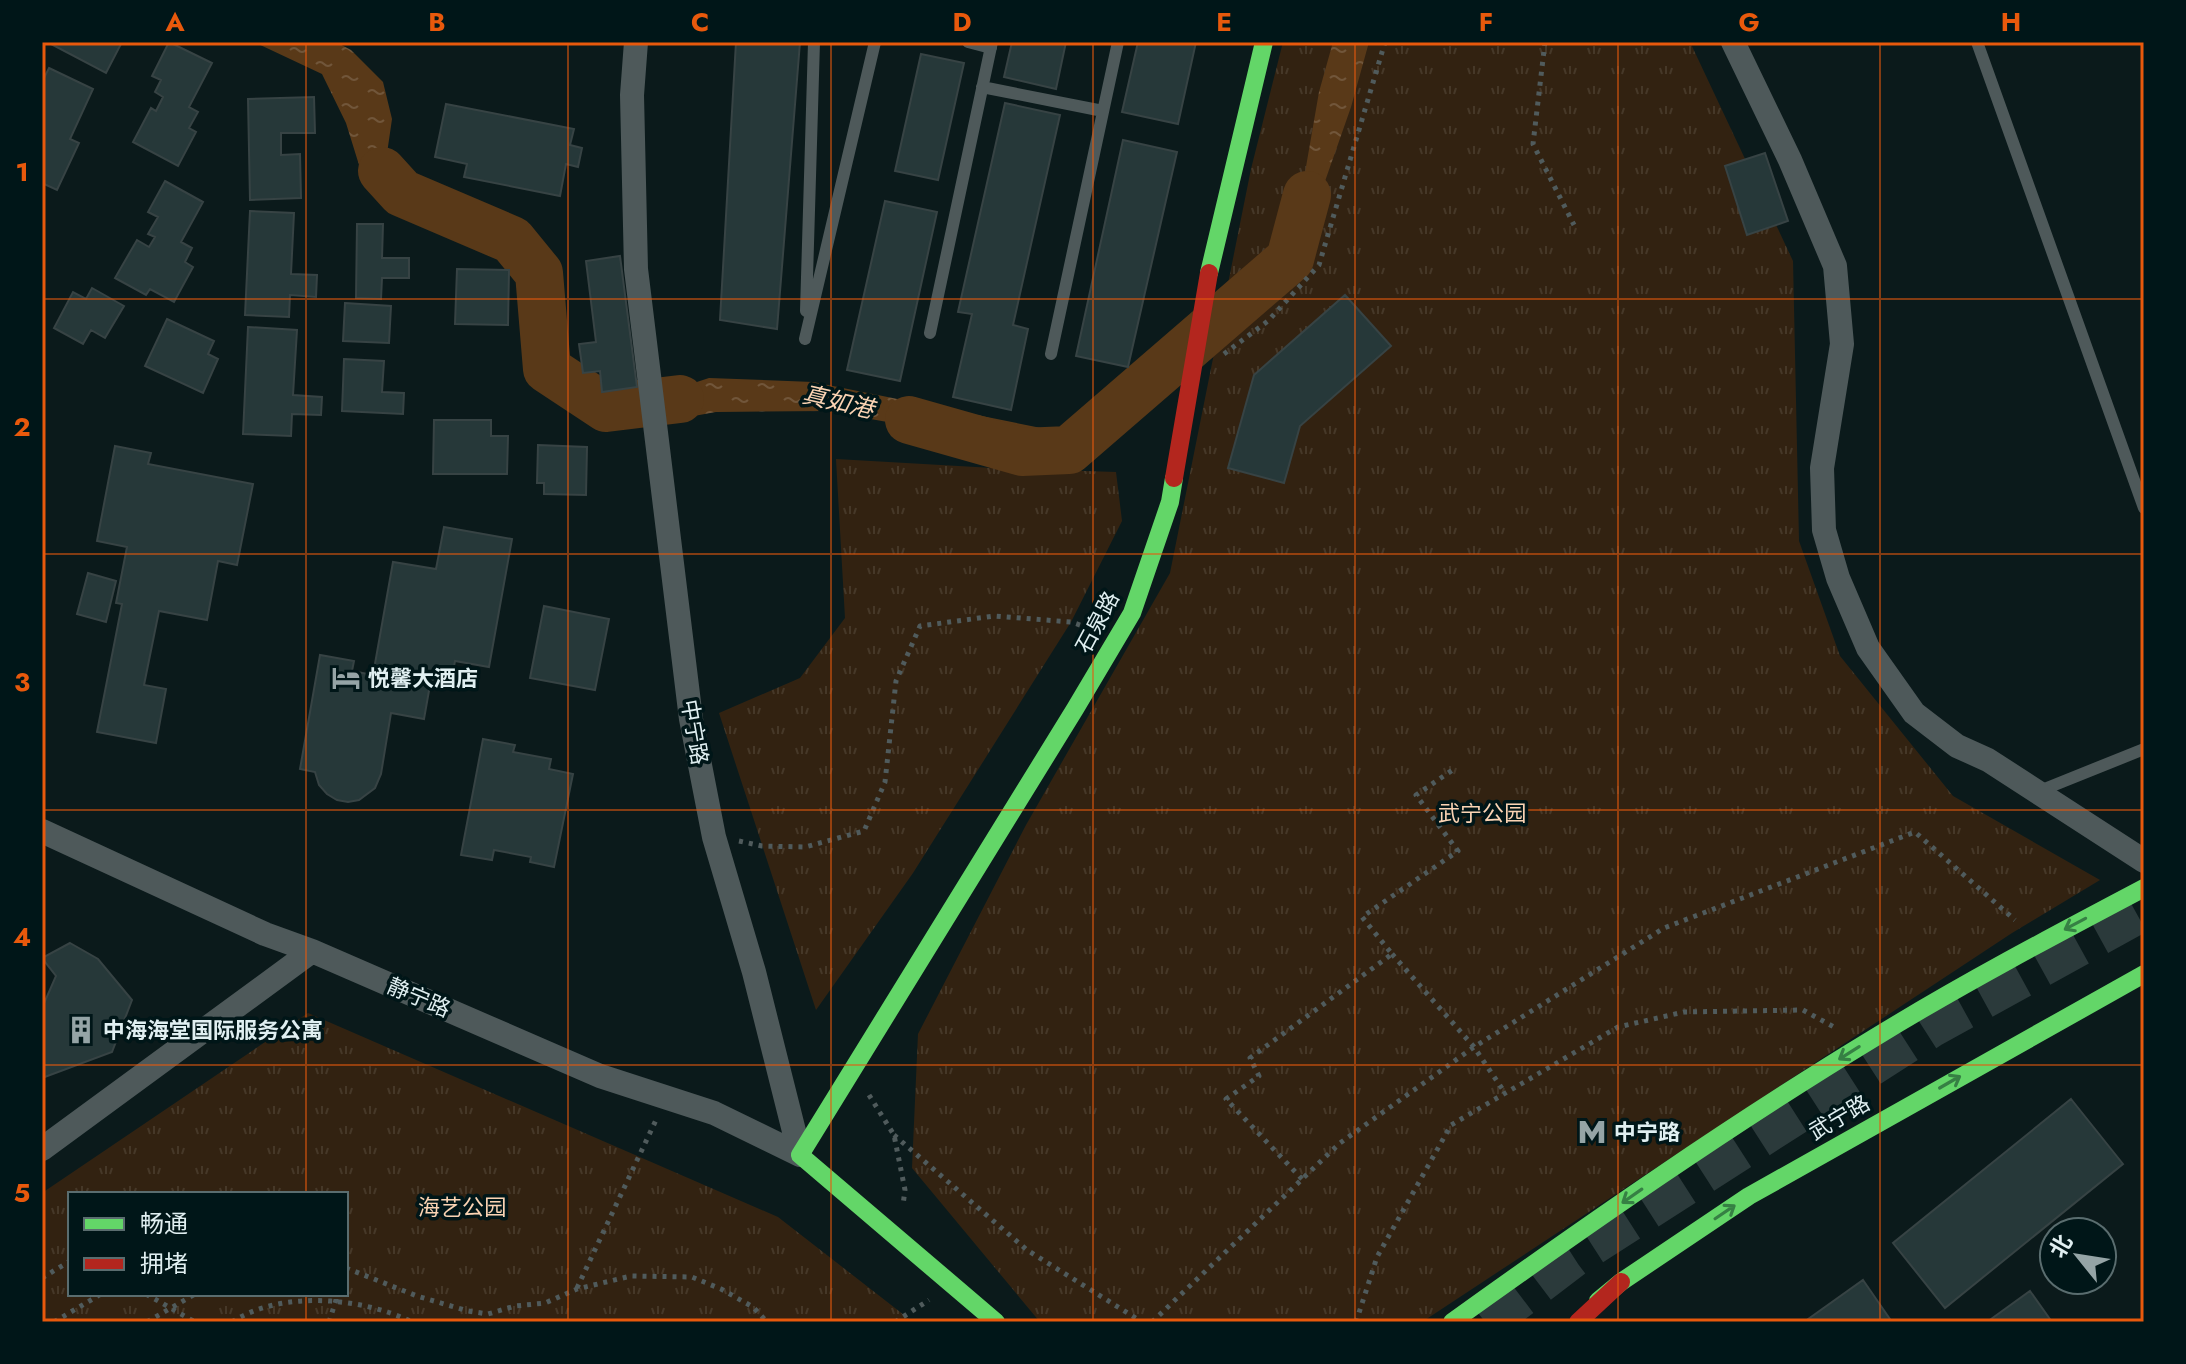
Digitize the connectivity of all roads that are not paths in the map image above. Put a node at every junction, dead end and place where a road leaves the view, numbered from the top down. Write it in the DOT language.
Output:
graph roads {
  1 [pos="636,42"];
  2 [pos="814,42"];
  3 [pos="875,42"];
  4 [pos="968,42"];
  5 [pos="1118,42"];
  6 [pos="1264,42"];
  7 [pos="1733,42"];
  8 [pos="1977,42"];
  9 [pos="992,45"];
  10 [pos="982,87"];
  11 [pos="1103,111"];
  12 [pos="930,333"];
  13 [pos="1051,354"];
  14 [pos="2144,508"];
  15 [pos="2144,749"];
  16 [pos="2037,792"];
  17 [pos="42,831"];
  18 [pos="2144,861"];
  19 [pos="2144,888"];
  20 [pos="312,951"];
  21 [pos="2144,974"];
  22 [pos="42,1149"];
  23 [pos="800,1155"];
  24 [pos="1621,1282"];
  25 [pos="996,1322"];
  26 [pos="1452,1322"];
  27 [pos="1570,1322"];
  28 [pos="1578,1322"];
  1 -- 23 [label="street, 中宁路"];
  2 -- 3 [label="lane"];
  4 -- 9 [label="lane"];
  5 -- 11 [label="lane"];
  6 -- 23 [label="main road, 石泉路"];
  7 -- 16 [label="street"];
  8 -- 14 [label="lane"];
  9 -- 10 [label="lane"];
  10 -- 11 [label="lane"];
  10 -- 12 [label="lane"];
  11 -- 13 [label="lane"];
  15 -- 16 [label="lane"];
  16 -- 18 [label="street"];
  17 -- 20 [label="street, 静宁路"];
  19 -- 26 [label="main road, one-way"];
  20 -- 22 [label="street"];
  20 -- 23 [label="street, 静宁路"];
  24 -- 21 [label="main road, 武宁路, one-way"];
  23 -- 25 [label="main road"];
  24 -- 27 [label="main road, 武宁路"];
  24 -- 28 [label="main road"];
}
